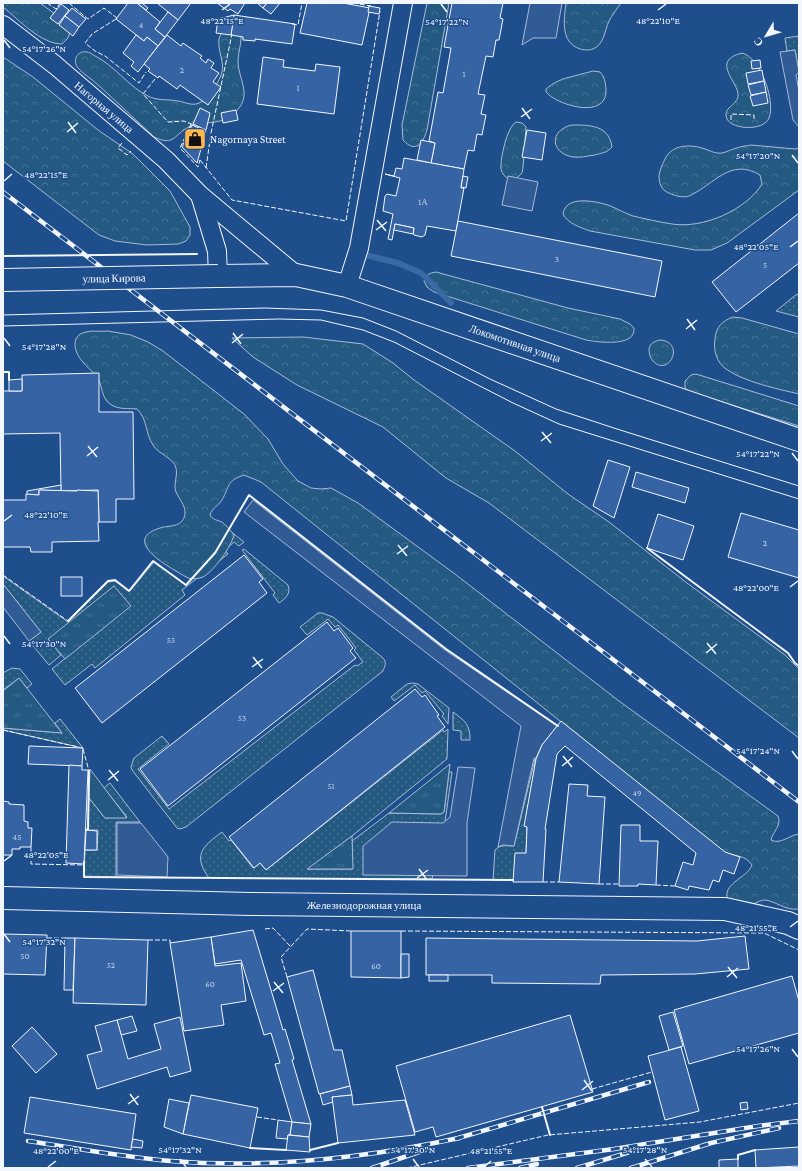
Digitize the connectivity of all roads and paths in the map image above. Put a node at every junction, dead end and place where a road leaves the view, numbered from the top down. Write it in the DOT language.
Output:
graph roads {
  1 [pos="403,3"];
  2 [pos="3,25"];
  3 [pos="200,194"];
  4 [pos="222,276"];
  5 [pos="296,276"];
  6 [pos="3,280"];
  7 [pos="347,286"];
  8 [pos="799,440"];
  9 [pos="3,898"];
  10 [pos="799,928"];
  1 -- 7 [label="street"];
  2 -- 3 [label="street, Нагорная улица"];
  3 -- 4 [label="street, Нагорная улица"];
  3 -- 5 [label="street, Нагорная улица"];
  4 -- 5 [label="main road, Локомотивная улица"];
  4 -- 6 [label="main road, улица Кирова, bridge"];
  5 -- 7 [label="main road, Локомотивная улица"];
  7 -- 8 [label="main road, Локомотивная улица"];
  9 -- 10 [label="main road, Железнодорожная улица"];
}
